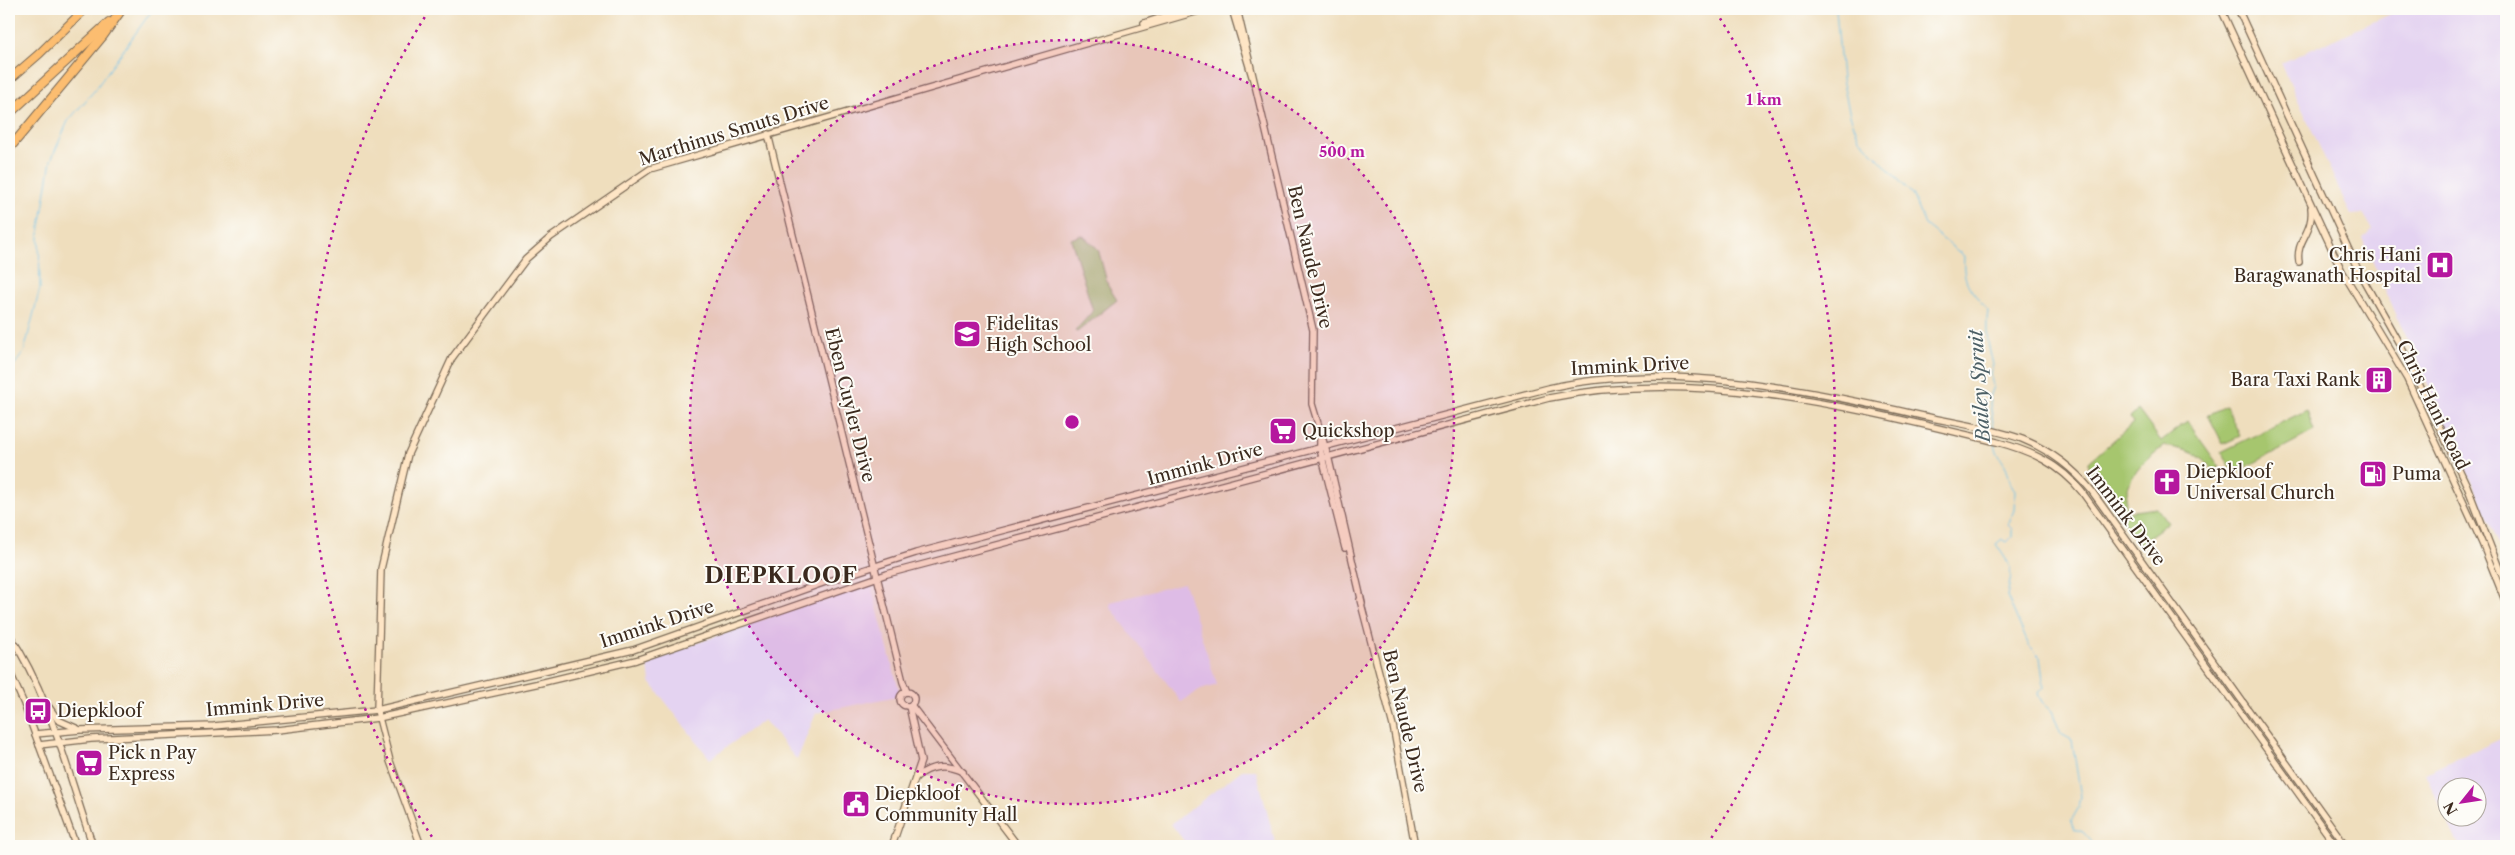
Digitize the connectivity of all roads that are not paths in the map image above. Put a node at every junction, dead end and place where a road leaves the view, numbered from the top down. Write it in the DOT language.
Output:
graph roads {
  1 [pos="85,9"];
  2 [pos="1186,9"];
  3 [pos="1206,9"];
  4 [pos="1232,9"];
  5 [pos="1238,9"];
  6 [pos="2222,9"];
  7 [pos="2238,9"];
  8 [pos="121,10"];
  9 [pos="1128,30"];
  10 [pos="9,80"];
  11 [pos="1255,85"];
  12 [pos="9,114"];
  13 [pos="768,134"];
  14 [pos="9,149"];
  15 [pos="2310,204"];
  16 [pos="2299,262"];
  17 [pos="2434,415"];
  18 [pos="1322,448"];
  19 [pos="1325,456"];
  20 [pos="2441,456"];
  21 [pos="873,566"];
  22 [pos="876,577"];
  23 [pos="2506,586"];
  24 [pos="2506,603"];
  25 [pos="9,634"];
  26 [pos="9,670"];
  27 [pos="40,692"];
  28 [pos="905,693"];
  29 [pos="910,705"];
  30 [pos="376,710"];
  31 [pos="378,718"];
  32 [pos="80,730"];
  33 [pos="55,732"];
  34 [pos="35,734"];
  35 [pos="58,742"];
  36 [pos="39,745"];
  37 [pos="964,773"];
  38 [pos="915,778"];
  39 [pos="76,846"];
  40 [pos="93,846"];
  41 [pos="421,846"];
  42 [pos="892,846"];
  43 [pos="1018,846"];
  44 [pos="1415,846"];
  45 [pos="2336,846"];
  46 [pos="2346,846"];
  1 -- 10 [label="highway"];
  2 -- 9 [label="main road"];
  3 -- 9 [label="main road, Marthinus Smuts Drive"];
  4 -- 11 [label="main road, Ben Naude Drive"];
  5 -- 11 [label="main road, Ben Naude Drive"];
  6 -- 15 [label="main road, Chris Hani Road"];
  7 -- 17 [label="main road, Chris Hani Road"];
  8 -- 12 [label="highway"];
  8 -- 14 [label="highway"];
  9 -- 13 [label="main road, Marthinus Smuts Drive"];
  11 -- 18 [label="main road, Ben Naude Drive"];
  13 -- 21 [label="main road, Eben Cuyler Drive"];
  13 -- 30 [label="main road, Marthinus Smuts Drive"];
  15 -- 16 [label="main road"];
  15 -- 20 [label="main road, Chris Hani Road"];
  17 -- 20 [label="main road"];
  17 -- 23 [label="main road, Chris Hani Road"];
  18 -- 19 [label="main road, Ben Naude Drive"];
  18 -- 21 [label="main road, Immink Drive"];
  18 -- 46 [label="main road, Immink Drive"];
  19 -- 22 [label="main road, Immink Drive"];
  19 -- 44 [label="main road, Ben Naude Drive"];
  19 -- 45 [label="main road, Immink Drive"];
  20 -- 24 [label="main road, Chris Hani Road"];
  21 -- 22 [label="main road, Eben Cuyler Drive"];
  21 -- 30 [label="main road, Immink Drive"];
  22 -- 28 [label="main road, Eben Cuyler Drive"];
  22 -- 31 [label="main road, Immink Drive"];
  25 -- 27 [label="main road"];
  26 -- 34 [label="main road"];
  27 -- 32 [label="main road"];
  27 -- 33 [label="main road"];
  28 -- 29 [label="main road"];
  28 -- 29 [label="main road, Eben Cuyler Drive"];
  29 -- 37 [label="main road"];
  29 -- 38 [label="main road"];
  30 -- 31 [label="main road, Marthinus Smuts Drive"];
  30 -- 32 [label="main road, Immink Drive"];
  31 -- 35 [label="main road, Immink Drive"];
  31 -- 41 [label="main road, Marthinus Smuts Drive"];
  32 -- 33 [label="main road, Immink Drive"];
  33 -- 34 [label="main road, Immink Drive"];
  33 -- 35 [label="main road"];
  34 -- 36 [label="main road"];
  35 -- 36 [label="main road, Immink Drive"];
  35 -- 40 [label="main road"];
  36 -- 39 [label="main road"];
  37 -- 38 [label="main road"];
  37 -- 43 [label="main road"];
  38 -- 42 [label="main road"];
}
